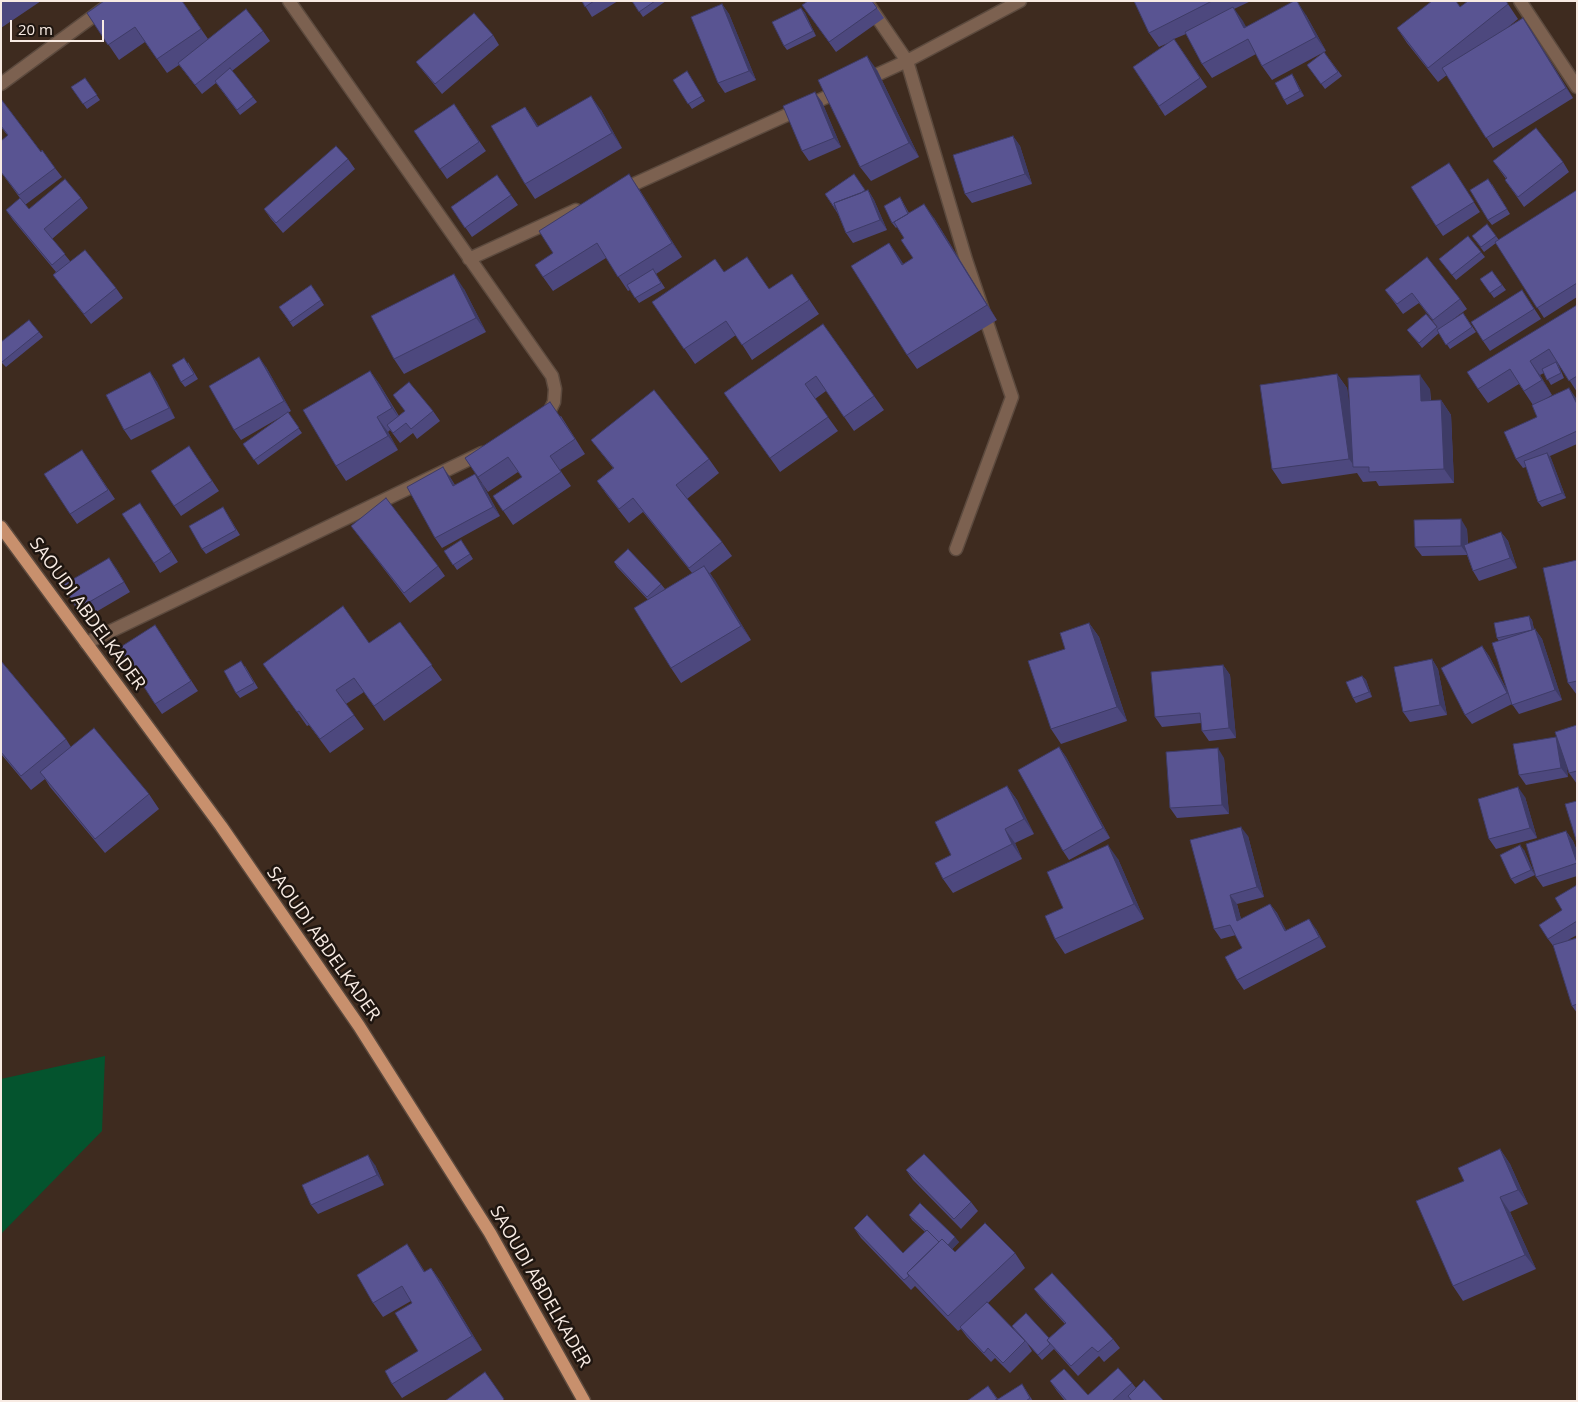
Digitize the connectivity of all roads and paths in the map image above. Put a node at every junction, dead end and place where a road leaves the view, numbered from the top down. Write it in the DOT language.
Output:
graph roads {
  1 [pos="114,1"];
  2 [pos="289,1"];
  3 [pos="866,1"];
  4 [pos="1020,1"];
  5 [pos="1520,1"];
  6 [pos="907,61"];
  7 [pos="1,84"];
  8 [pos="1577,87"];
  9 [pos="612,194"];
  10 [pos="585,206"];
  11 [pos="469,259"];
  12 [pos="534,428"];
  13 [pos="493,448"];
  14 [pos="1,527"];
  15 [pos="956,549"];
  16 [pos="86,643"];
  17 [pos="584,1401"];
  1 -- 7 [label="street"];
  2 -- 11 [label="street"];
  3 -- 6 [label="street"];
  4 -- 6 [label="street"];
  5 -- 8 [label="street"];
  6 -- 9 [label="street"];
  6 -- 15 [label="street"];
  10 -- 11 [label="street"];
  11 -- 12 [label="street"];
  13 -- 16 [label="street"];
  14 -- 16 [label="main road, SAOUDI ABDELKADER"];
  16 -- 17 [label="main road, SAOUDI ABDELKADER"];
}
